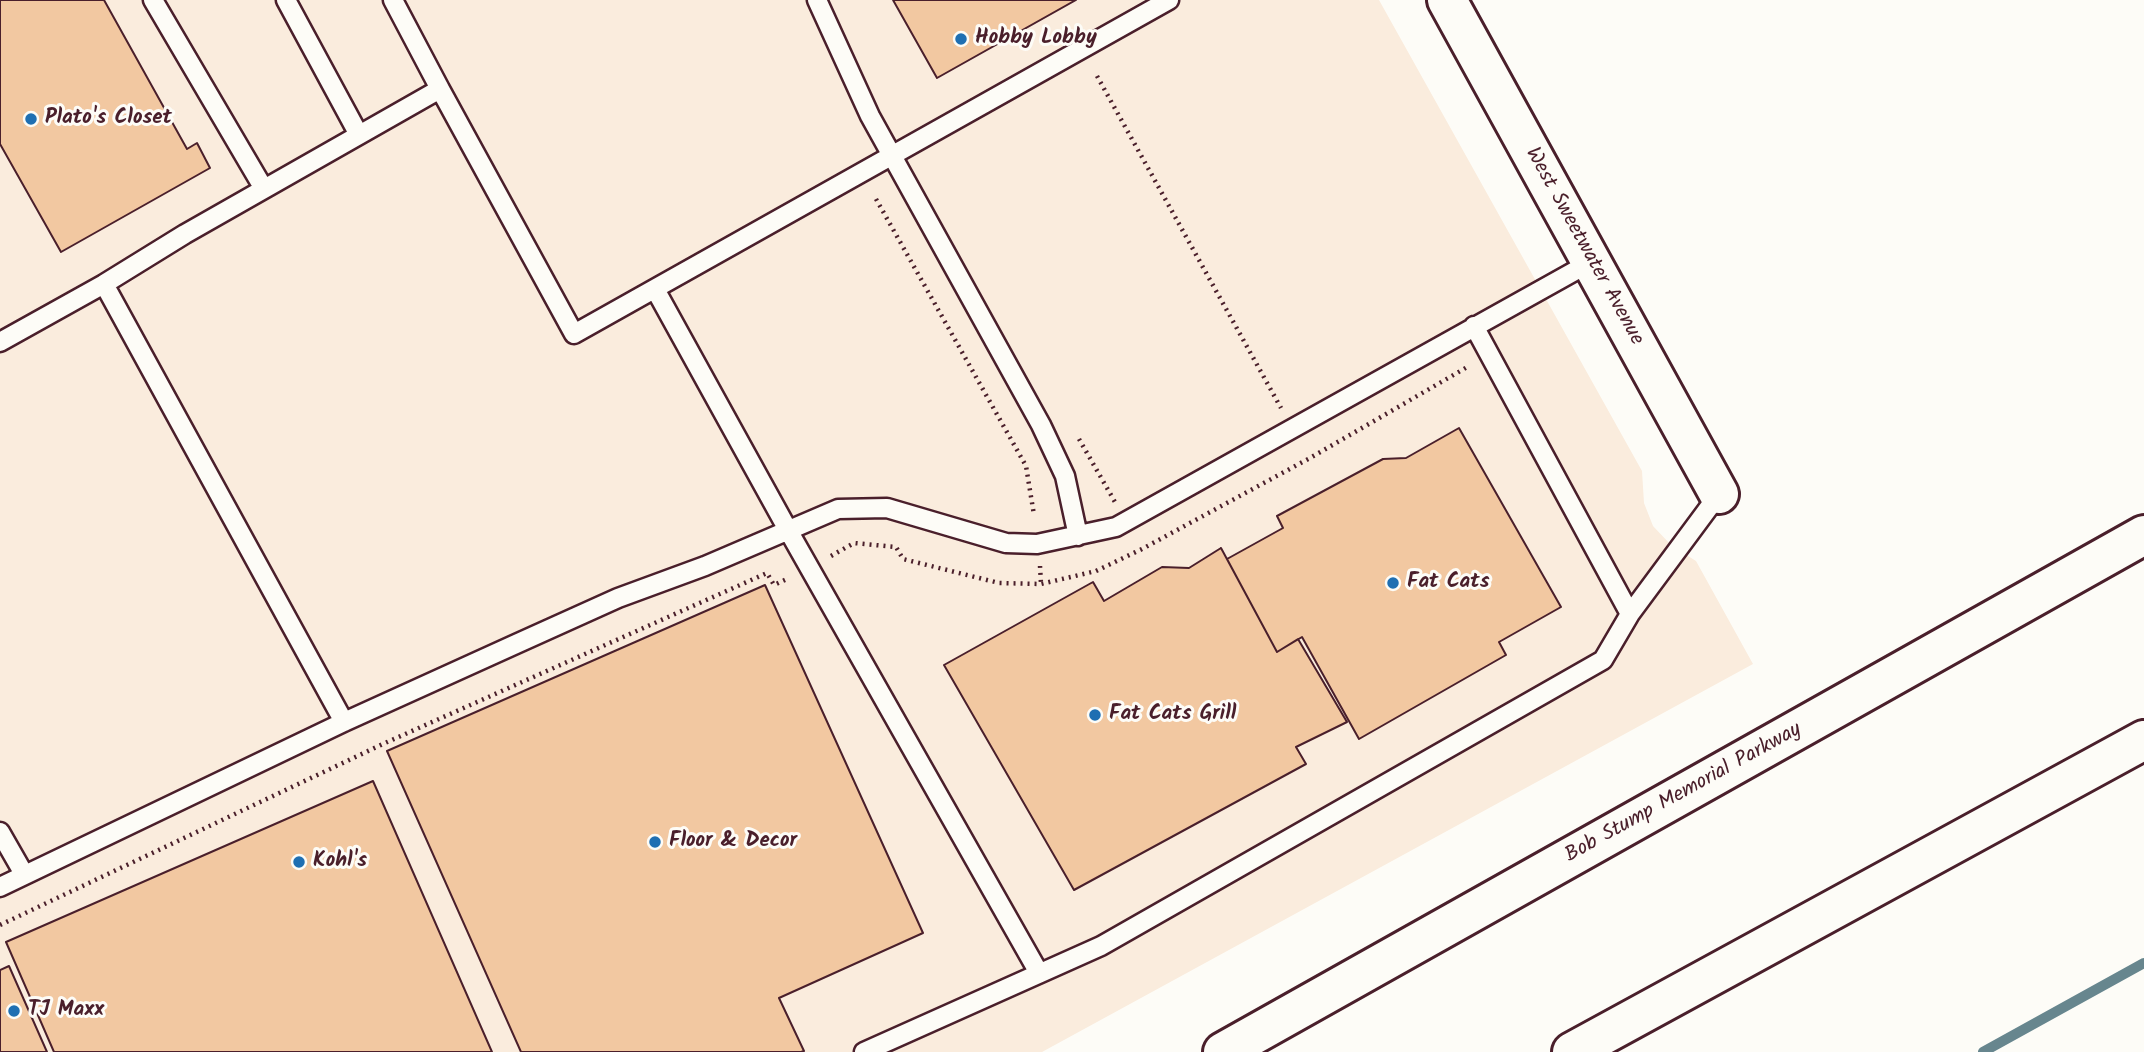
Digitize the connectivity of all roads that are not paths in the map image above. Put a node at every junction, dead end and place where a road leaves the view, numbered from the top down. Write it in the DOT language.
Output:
graph roads {
  1 [pos="153,0"];
  2 [pos="286,0"];
  3 [pos="393,0"];
  4 [pos="817,0"];
  5 [pos="1169,0"];
  6 [pos="1447,0"];
  7 [pos="440,89"];
  8 [pos="359,135"];
  9 [pos="891,156"];
  10 [pos="264,190"];
  11 [pos="1591,262"];
  12 [pos="104,284"];
  13 [pos="655,289"];
  14 [pos="1474,326"];
  15 [pos="0,342"];
  16 [pos="1719,494"];
  17 [pos="788,530"];
  18 [pos="2144,535"];
  19 [pos="1078,536"];
  20 [pos="1630,614"];
  21 [pos="344,722"];
  22 [pos="2144,740"];
  23 [pos="0,832"];
  24 [pos="24,874"];
  25 [pos="0,887"];
  26 [pos="1039,973"];
  27 [pos="864,1052"];
  28 [pos="1223,1052"];
  29 [pos="1572,1052"];
  1 -- 10 [label="lane"];
  2 -- 8 [label="lane"];
  3 -- 7 [label="lane"];
  4 -- 9 [label="lane"];
  5 -- 9 [label="lane"];
  6 -- 11 [label="main road, West Sweetwater Avenue"];
  7 -- 8 [label="lane"];
  7 -- 13 [label="lane"];
  8 -- 10 [label="lane"];
  9 -- 13 [label="lane"];
  9 -- 19 [label="lane"];
  10 -- 12 [label="lane"];
  11 -- 14 [label="lane"];
  11 -- 16 [label="main road, West Sweetwater Avenue"];
  12 -- 15 [label="lane"];
  12 -- 21 [label="lane"];
  13 -- 17 [label="lane"];
  14 -- 19 [label="lane"];
  14 -- 20 [label="lane"];
  16 -- 20 [label="lane"];
  17 -- 19 [label="lane"];
  17 -- 21 [label="lane"];
  17 -- 26 [label="lane"];
  18 -- 28 [label="main road, Bob Stump Memorial Parkway"];
  20 -- 26 [label="lane"];
  21 -- 24 [label="lane"];
  22 -- 29 [label="main road"];
  23 -- 24 [label="lane"];
  24 -- 25 [label="lane"];
  26 -- 27 [label="lane"];
}
